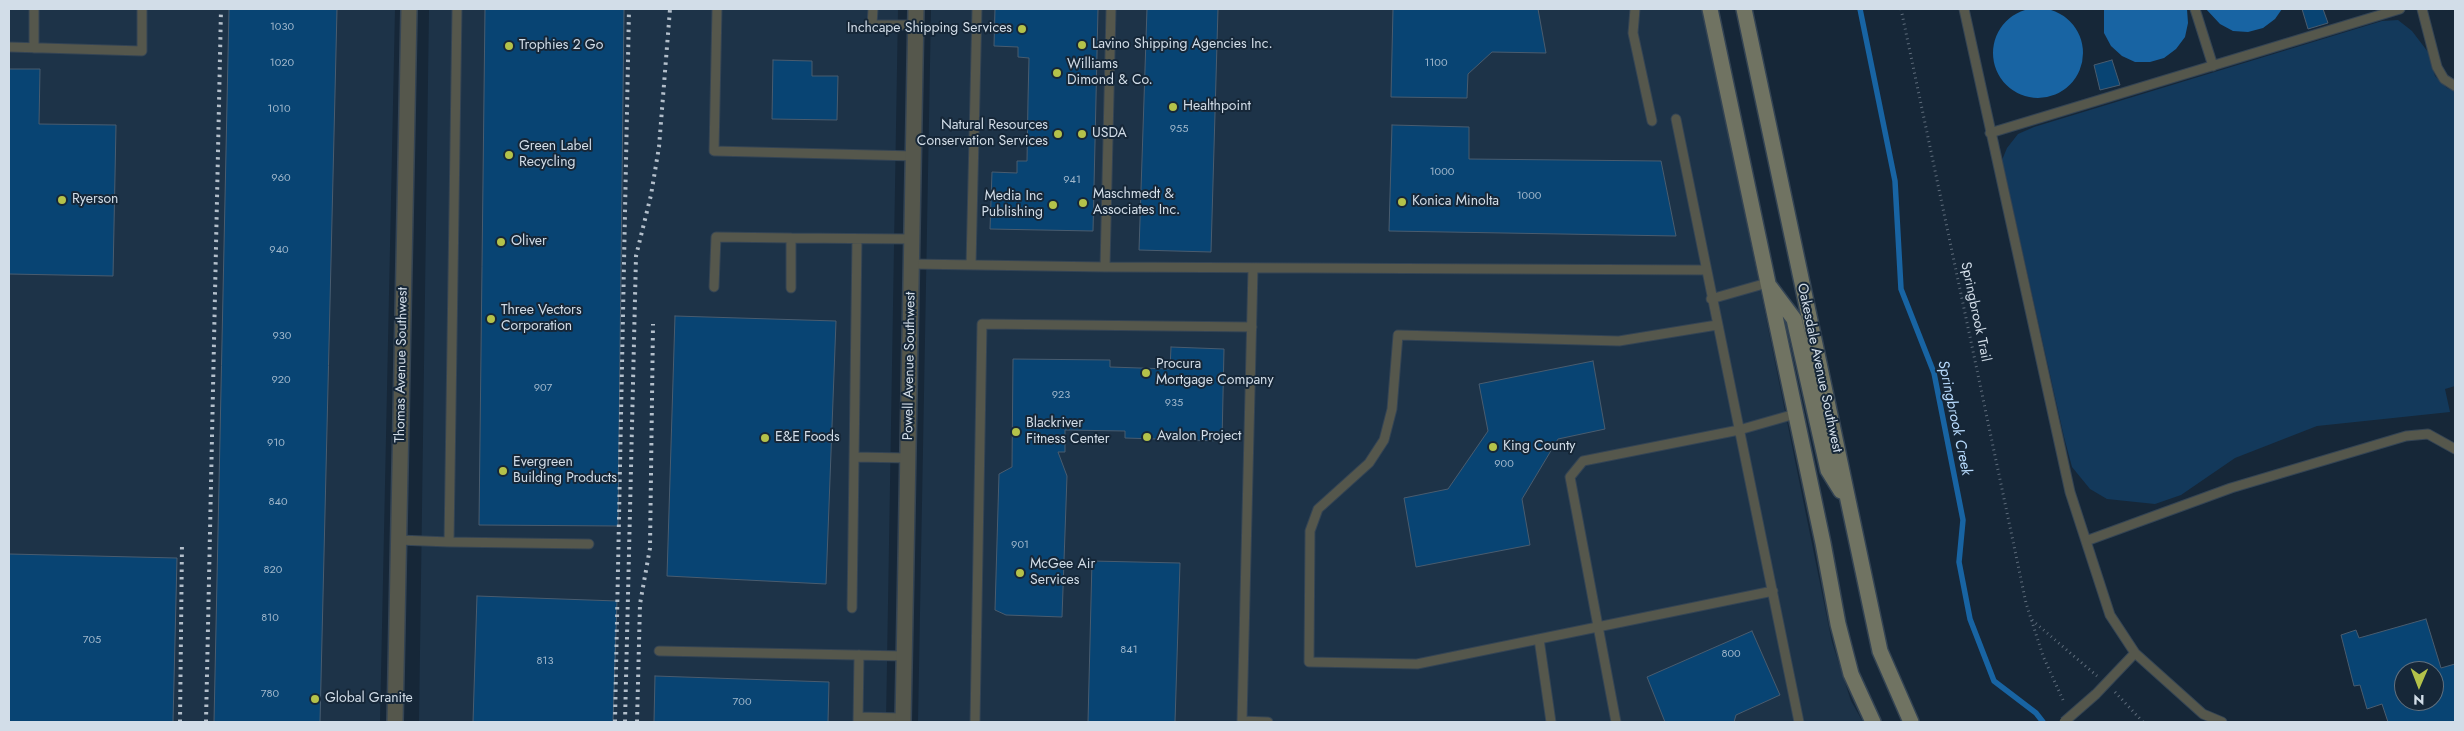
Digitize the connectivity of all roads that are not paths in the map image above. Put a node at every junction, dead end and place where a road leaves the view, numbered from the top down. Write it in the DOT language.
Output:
graph roads {
  1 [pos="34,9"];
  2 [pos="142,9"];
  3 [pos="409,9"];
  4 [pos="457,9"];
  5 [pos="717,9"];
  6 [pos="873,9"];
  7 [pos="916,9"];
  8 [pos="977,9"];
  9 [pos="1111,9"];
  10 [pos="1635,9"];
  11 [pos="1710,9"];
  12 [pos="1744,9"];
  13 [pos="1964,9"];
  14 [pos="2195,9"];
  15 [pos="2400,9"];
  16 [pos="2422,9"];
  17 [pos="916,25"];
  18 [pos="9,47"];
  19 [pos="34,48"];
  20 [pos="2213,66"];
  21 [pos="2455,86"];
  22 [pos="1676,120"];
  23 [pos="1652,121"];
  24 [pos="1990,134"];
  25 [pos="914,156"];
  26 [pos="791,238"];
  27 [pos="857,239"];
  28 [pos="912,239"];
  29 [pos="912,264"];
  30 [pos="971,265"];
  31 [pos="1105,267"];
  32 [pos="1253,268"];
  33 [pos="1705,270"];
  34 [pos="1767,283"];
  35 [pos="714,287"];
  36 [pos="791,288"];
  37 [pos="1711,299"];
  38 [pos="1716,325"];
  39 [pos="1252,327"];
  40 [pos="1795,414"];
  41 [pos="1739,430"];
  42 [pos="2455,449"];
  43 [pos="854,457"];
  44 [pos="908,458"];
  45 [pos="1846,498"];
  46 [pos="399,540"];
  47 [pos="2086,541"];
  48 [pos="449,542"];
  49 [pos="589,544"];
  50 [pos="1773,591"];
  51 [pos="852,608"];
  52 [pos="1598,627"];
  53 [pos="1538,639"];
  54 [pos="660,651"];
  55 [pos="2135,653"];
  56 [pos="859,655"];
  57 [pos="904,656"];
  58 [pos="858,720"];
  59 [pos="903,720"];
  60 [pos="395,722"];
  61 [pos="975,722"];
  62 [pos="1242,722"];
  63 [pos="1268,722"];
  64 [pos="1551,722"];
  65 [pos="1616,722"];
  66 [pos="1799,722"];
  67 [pos="1873,722"];
  68 [pos="1911,722"];
  69 [pos="2064,722"];
  70 [pos="2222,722"];
  1 -- 19 [label="lane"];
  2 -- 19 [label="lane"];
  3 -- 46 [label="street, Thomas Avenue Southwest"];
  4 -- 48 [label="lane"];
  5 -- 25 [label="lane"];
  6 -- 17 [label="lane"];
  7 -- 17 [label="street, Powell Avenue Southwest"];
  8 -- 30 [label="lane"];
  9 -- 31 [label="lane"];
  10 -- 23 [label="lane"];
  11 -- 34 [label="street"];
  12 -- 45 [label="street, Oakesdale Avenue Southwest"];
  13 -- 24 [label="lane"];
  14 -- 20 [label="lane"];
  15 -- 20 [label="lane"];
  16 -- 21 [label="lane"];
  17 -- 25 [label="street, Powell Avenue Southwest"];
  18 -- 19 [label="lane"];
  20 -- 24 [label="lane"];
  22 -- 33 [label="lane"];
  24 -- 47 [label="lane"];
  25 -- 28 [label="street, Powell Avenue Southwest"];
  26 -- 27 [label="lane"];
  26 -- 35 [label="lane"];
  26 -- 36 [label="lane"];
  27 -- 28 [label="lane"];
  27 -- 43 [label="lane"];
  28 -- 29 [label="street, Powell Avenue Southwest"];
  29 -- 30 [label="lane"];
  29 -- 44 [label="street, Powell Avenue Southwest"];
  30 -- 31 [label="lane"];
  31 -- 32 [label="lane"];
  32 -- 33 [label="lane"];
  32 -- 39 [label="lane"];
  33 -- 37 [label="lane"];
  34 -- 37 [label="lane"];
  34 -- 40 [label="street"];
  34 -- 45 [label="street"];
  37 -- 38 [label="lane"];
  38 -- 41 [label="lane"];
  38 -- 53 [label="lane"];
  39 -- 61 [label="lane"];
  39 -- 62 [label="lane"];
  40 -- 41 [label="lane"];
  40 -- 67 [label="street"];
  41 -- 50 [label="lane"];
  41 -- 52 [label="lane"];
  42 -- 47 [label="lane"];
  43 -- 44 [label="lane"];
  43 -- 51 [label="lane"];
  44 -- 57 [label="street, Powell Avenue Southwest"];
  45 -- 68 [label="street, Oakesdale Avenue Southwest"];
  46 -- 48 [label="lane"];
  46 -- 60 [label="street, Thomas Avenue Southwest"];
  47 -- 55 [label="lane"];
  48 -- 49 [label="lane"];
  50 -- 52 [label="lane"];
  50 -- 66 [label="lane"];
  52 -- 53 [label="lane"];
  52 -- 65 [label="lane"];
  53 -- 64 [label="lane"];
  54 -- 56 [label="lane"];
  55 -- 69 [label="lane, bridge"];
  55 -- 70 [label="lane"];
  56 -- 57 [label="lane"];
  56 -- 58 [label="lane"];
  57 -- 59 [label="street, Powell Avenue Southwest"];
  58 -- 59 [label="lane"];
  62 -- 63 [label="lane"];
}
